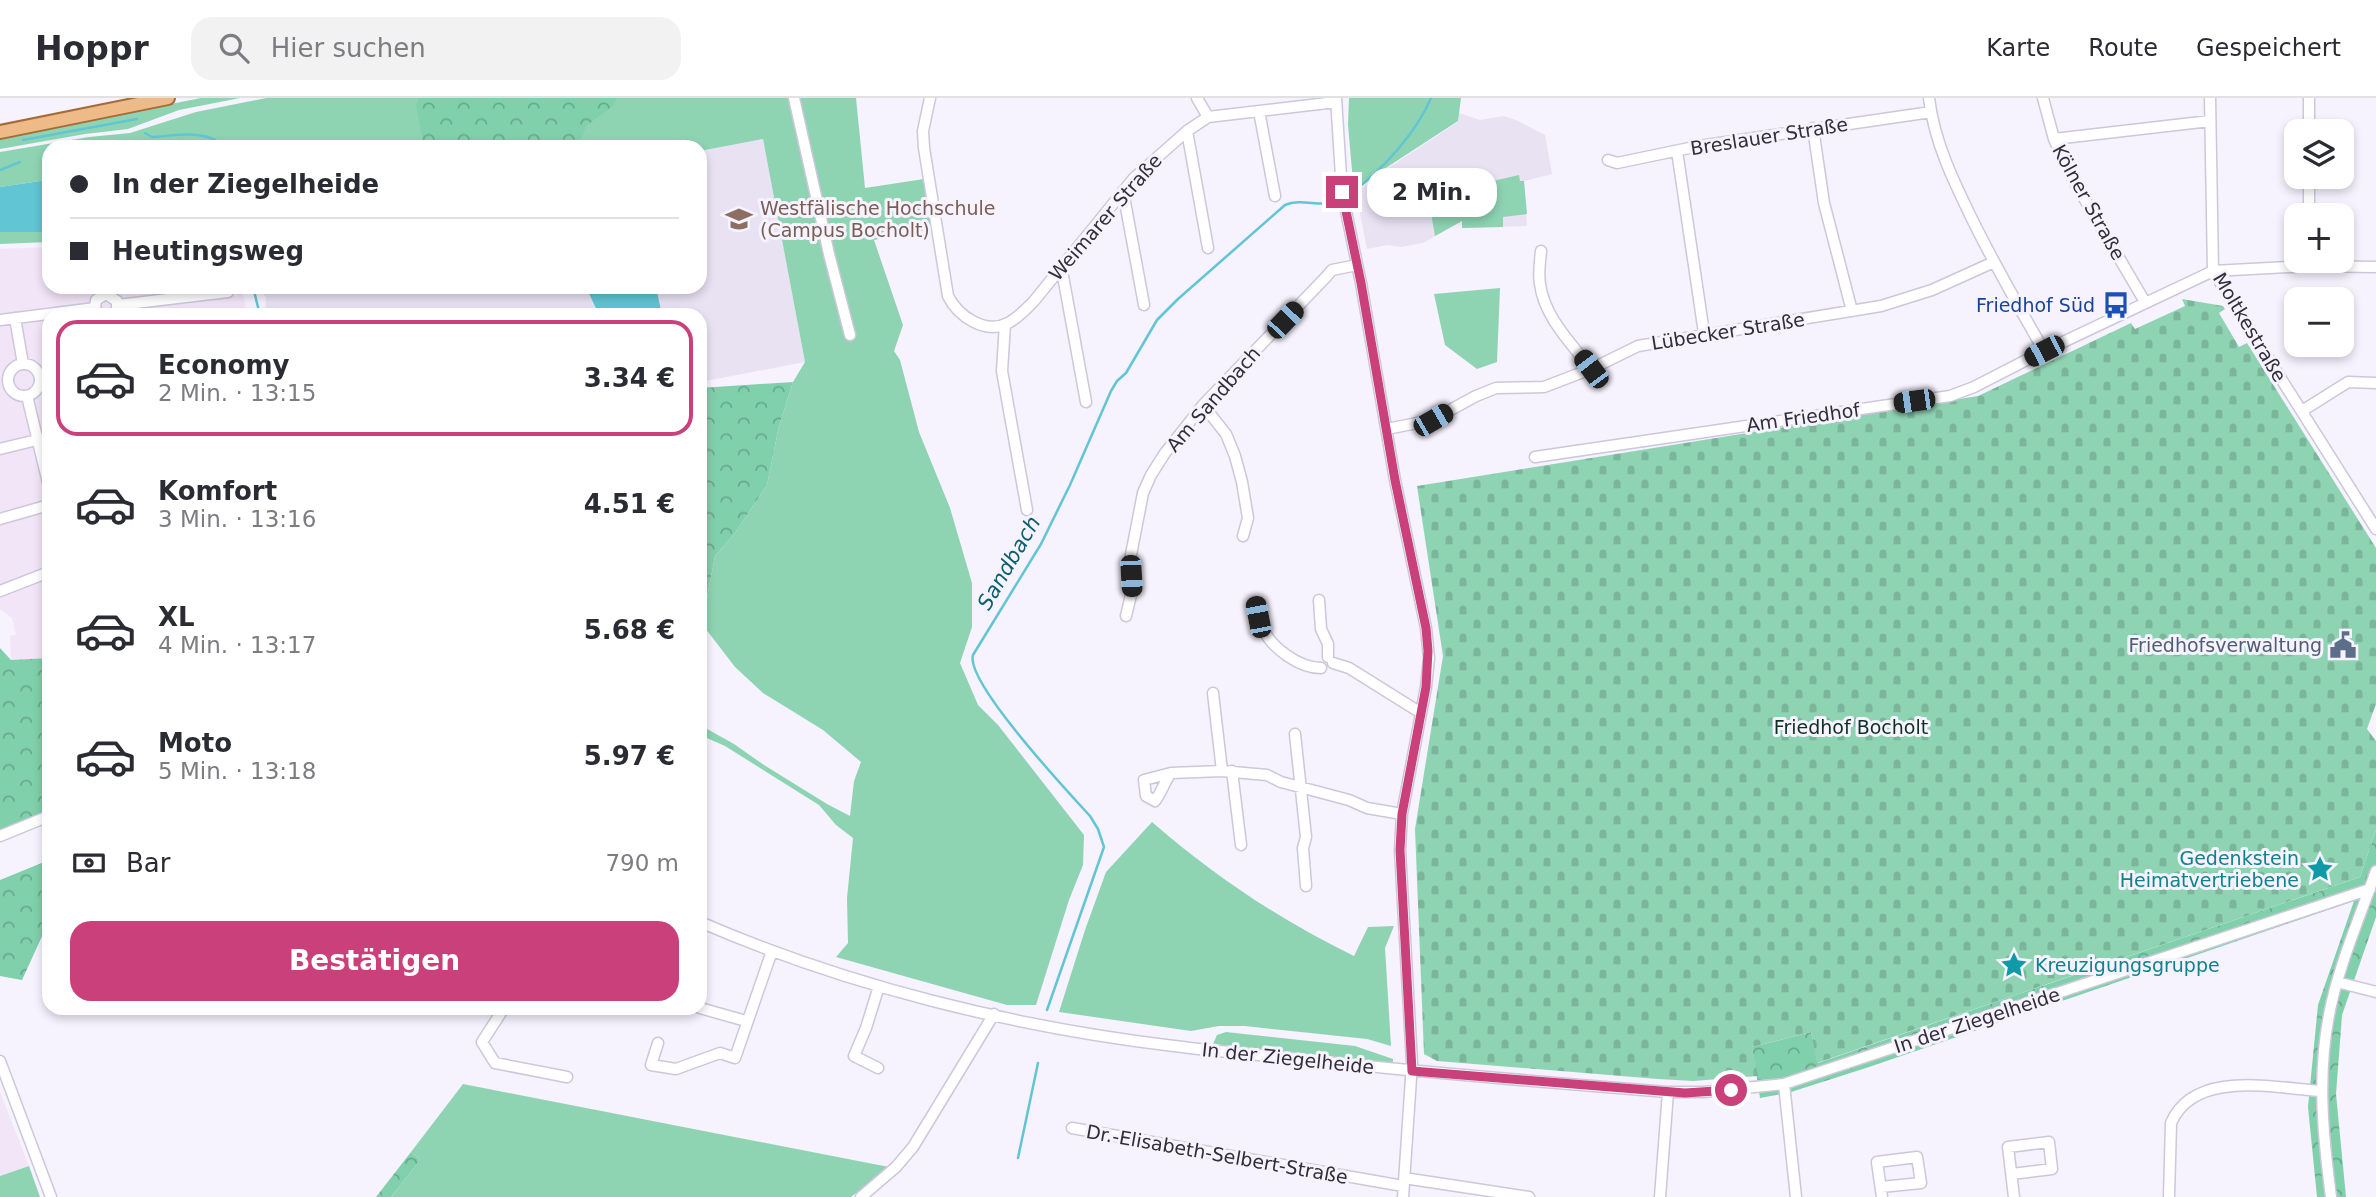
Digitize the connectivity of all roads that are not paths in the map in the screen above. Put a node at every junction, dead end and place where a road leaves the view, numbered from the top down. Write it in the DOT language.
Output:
graph roads {
  1 [pos="168,98"];
  2 [pos="794,98"];
  3 [pos="930,98"];
  4 [pos="1197,98"];
  5 [pos="1929,98"];
  6 [pos="2043,98"];
  7 [pos="2210,98"];
  8 [pos="2309,98"];
  9 [pos="1336,100"];
  10 [pos="1259,111"];
  11 [pos="1931,112"];
  12 [pos="1208,117"];
  13 [pos="2309,119"];
  14 [pos="2210,121"];
  15 [pos="1812,128"];
  16 [pos="1187,131"];
  17 [pos="0,132"];
  18 [pos="2054,139"];
  19 [pos="1677,151"];
  20 [pos="1608,160"];
  21 [pos="1123,191"];
  22 [pos="1275,197"];
  23 [pos="1208,248"];
  24 [pos="1541,251"];
  25 [pos="1994,262"];
  26 [pos="1357,265"];
  27 [pos="2284,266"];
  28 [pos="2354,266"];
  29 [pos="2376,267"];
  30 [pos="1059,269"];
  31 [pos="2213,271"];
  32 [pos="106,294"];
  33 [pos="106,294"];
  34 [pos="215,294"];
  35 [pos="2145,302"];
  36 [pos="1144,305"];
  37 [pos="97,308"];
  38 [pos="115,308"];
  39 [pos="128,308"];
  40 [pos="1852,311"];
  41 [pos="42,316"];
  42 [pos="15,318"];
  43 [pos="0,320"];
  44 [pos="1005,324"];
  45 [pos="1704,333"];
  46 [pos="850,335"];
  47 [pos="2044,351"];
  48 [pos="23,364"];
  49 [pos="1591,369"];
  50 [pos="42,373"];
  51 [pos="42,380"];
  52 [pos="4,383"];
  53 [pos="2376,383"];
  54 [pos="27,396"];
  55 [pos="1086,402"];
  56 [pos="1203,405"];
  57 [pos="2302,411"];
  58 [pos="1387,429"];
  59 [pos="42,439"];
  60 [pos="37,440"];
  61 [pos="0,449"];
  62 [pos="1535,457"];
  63 [pos="42,460"];
  64 [pos="42,507"];
  65 [pos="1027,510"];
  66 [pos="0,519"];
  67 [pos="2376,529"];
  68 [pos="1243,537"];
  69 [pos="42,575"];
  70 [pos="0,591"];
  71 [pos="1319,600"];
  72 [pos="1255,602"];
  73 [pos="1126,616"];
  74 [pos="1330,660"];
  75 [pos="1213,693"];
  76 [pos="1421,713"];
  77 [pos="1295,734"];
  78 [pos="1227,771"];
  79 [pos="1171,773"];
  80 [pos="1302,787"];
  81 [pos="1402,814"];
  82 [pos="42,819"];
  83 [pos="0,836"];
  84 [pos="1241,845"];
  85 [pos="2376,871"];
  86 [pos="1306,886"];
  87 [pos="2370,889"];
  88 [pos="707,925"];
  89 [pos="772,951"];
  90 [pos="2337,982"];
  91 [pos="880,986"];
  92 [pos="2376,992"];
  93 [pos="707,1010"];
  94 [pos="994,1014"];
  95 [pos="499,1015"];
  96 [pos="746,1021"];
  97 [pos="658,1044"];
  98 [pos="0,1060"];
  99 [pos="878,1068"];
  100 [pos="1412,1071"];
  101 [pos="567,1077"];
  102 [pos="1784,1084"];
  103 [pos="2321,1091"];
  104 [pos="1668,1092"];
  105 [pos="1072,1128"];
  106 [pos="2012,1174"];
  107 [pos="1404,1187"];
  108 [pos="1881,1192"];
  109 [pos="51,1197"];
  110 [pos="861,1197"];
  111 [pos="1529,1197"];
  112 [pos="1660,1197"];
  113 [pos="1796,1197"];
  114 [pos="2014,1197"];
  115 [pos="2169,1197"];
  116 [pos="2331,1197"];
  1 -- 17 [label="main road"];
  2 -- 46 [label="street"];
  3 -- 44 [label="street"];
  4 -- 12 [label="street"];
  5 -- 11 [label="street"];
  6 -- 18 [label="street, Kölner Straße"];
  7 -- 14 [label="street, Moltkestraße"];
  8 -- 13 [label="street"];
  9 -- 10 [label="street, Weimarer Straße"];
  9 -- 26 [label="street"];
  10 -- 12 [label="street, Weimarer Straße"];
  10 -- 22 [label="street"];
  11 -- 15 [label="street, Breslauer Straße"];
  11 -- 25 [label="street"];
  12 -- 16 [label="street, Weimarer Straße"];
  14 -- 18 [label="street"];
  14 -- 31 [label="street, Moltkestraße"];
  15 -- 19 [label="street, Breslauer Straße"];
  15 -- 40 [label="street"];
  16 -- 21 [label="street, Weimarer Straße"];
  16 -- 23 [label="street"];
  18 -- 35 [label="street, Kölner Straße"];
  19 -- 20 [label="street, Breslauer Straße"];
  19 -- 45 [label="street"];
  21 -- 30 [label="street, Weimarer Straße"];
  21 -- 36 [label="street"];
  24 -- 49 [label="street"];
  25 -- 40 [label="street, Lübecker Straße"];
  25 -- 47 [label="street"];
  26 -- 56 [label="street, Am Sandbach"];
  26 -- 58 [label="street"];
  27 -- 31 [label="street"];
  28 -- 29 [label="street"];
  30 -- 44 [label="street, Weimarer Straße"];
  30 -- 55 [label="street"];
  31 -- 35 [label="street, Am Friedhof"];
  31 -- 57 [label="street, Moltkestraße"];
  32 -- 37 [label="street"];
  33 -- 38 [label="street"];
  34 -- 39 [label="street"];
  35 -- 47 [label="street, Am Friedhof"];
  40 -- 45 [label="street, Lübecker Straße"];
  41 -- 42 [label="street"];
  42 -- 43 [label="street"];
  42 -- 48 [label="street"];
  44 -- 65 [label="street"];
  45 -- 49 [label="street, Lübecker Straße"];
  47 -- 62 [label="street, Am Friedhof"];
  48 -- 50 [label="street"];
  48 -- 52 [label="street"];
  49 -- 58 [label="street, Lübecker Straße"];
  51 -- 54 [label="street"];
  52 -- 54 [label="street"];
  53 -- 57 [label="street"];
  54 -- 60 [label="street"];
  56 -- 68 [label="street"];
  56 -- 73 [label="street, Am Sandbach"];
  57 -- 67 [label="street, Moltkestraße"];
  58 -- 76 [label="street"];
  59 -- 60 [label="street"];
  60 -- 61 [label="street"];
  60 -- 63 [label="street"];
  64 -- 66 [label="street"];
  69 -- 70 [label="street"];
  71 -- 74 [label="street"];
  72 -- 74 [label="street"];
  74 -- 76 [label="street"];
  75 -- 78 [label="street"];
  76 -- 81 [label="street"];
  77 -- 80 [label="street"];
  78 -- 79 [label="street"];
  78 -- 80 [label="street"];
  78 -- 84 [label="street"];
  80 -- 81 [label="street"];
  80 -- 86 [label="street"];
  81 -- 100 [label="street"];
  82 -- 83 [label="street"];
  85 -- 87 [label="street"];
  87 -- 90 [label="street"];
  87 -- 102 [label="street, In der Ziegelheide"];
  88 -- 89 [label="street, In der Ziegelheide"];
  89 -- 91 [label="street, In der Ziegelheide"];
  89 -- 96 [label="street"];
  90 -- 92 [label="street"];
  90 -- 103 [label="street"];
  91 -- 94 [label="street, In der Ziegelheide"];
  91 -- 99 [label="street"];
  93 -- 96 [label="street"];
  94 -- 100 [label="street, In der Ziegelheide"];
  94 -- 110 [label="street"];
  95 -- 101 [label="street"];
  96 -- 97 [label="street"];
  98 -- 109 [label="street"];
  100 -- 104 [label="street, In der Ziegelheide"];
  100 -- 107 [label="street"];
  102 -- 104 [label="street, In der Ziegelheide"];
  102 -- 113 [label="street"];
  103 -- 115 [label="street"];
  103 -- 116 [label="street"];
  104 -- 112 [label="street"];
  105 -- 107 [label="street, Dr.-Elisabeth-Selbert-Straße"];
  106 -- 106 [label="street"];
  106 -- 114 [label="street"];
  107 -- 111 [label="street, Dr.-Elisabeth-Selbert-Straße"];
  108 -- 108 [label="street"];
}
